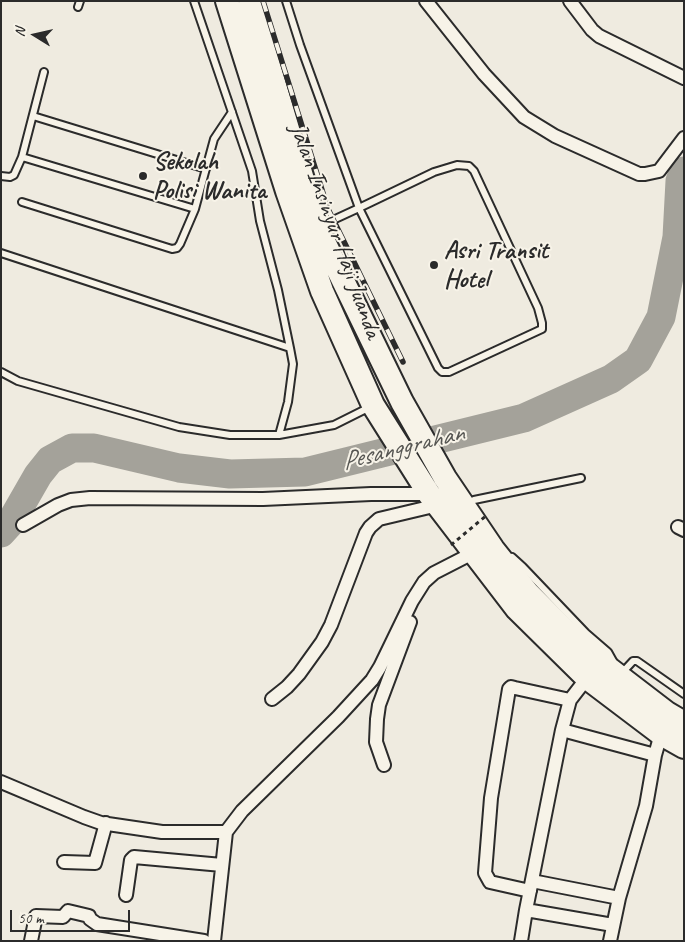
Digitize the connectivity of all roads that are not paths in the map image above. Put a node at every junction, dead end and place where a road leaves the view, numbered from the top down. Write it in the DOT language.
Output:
graph roads {
  1 [pos="194,1"];
  2 [pos="227,1"];
  3 [pos="250,1"];
  4 [pos="286,1"];
  5 [pos="426,1"];
  6 [pos="570,1"];
  7 [pos="44,72"];
  8 [pos="684,78"];
  9 [pos="232,112"];
  10 [pos="33,116"];
  11 [pos="684,138"];
  12 [pos="22,157"];
  13 [pos="206,168"];
  14 [pos="1,176"];
  15 [pos="22,202"];
  16 [pos="359,208"];
  17 [pos="195,209"];
  18 [pos="317,227"];
  19 [pos="1,253"];
  20 [pos="290,348"];
  21 [pos="1,372"];
  22 [pos="376,409"];
  23 [pos="279,435"];
  24 [pos="581,478"];
  25 [pos="430,495"];
  26 [pos="462,504"];
  27 [pos="23,525"];
  28 [pos="483,551"];
  29 [pos="424,582"];
  30 [pos="612,672"];
  31 [pos="587,678"];
  32 [pos="684,694"];
  33 [pos="272,699"];
  34 [pos="570,700"];
  35 [pos="684,723"];
  36 [pos="562,730"];
  37 [pos="658,745"];
  38 [pos="684,747"];
  39 [pos="384,765"];
  40 [pos="1,782"];
  41 [pos="106,823"];
  42 [pos="226,832"];
  43 [pos="64,862"];
  44 [pos="222,866"];
  45 [pos="531,886"];
  46 [pos="126,895"];
  47 [pos="619,898"];
  48 [pos="526,910"];
  49 [pos="613,925"];
  50 [pos="31,941"];
  51 [pos="204,941"];
  52 [pos="214,941"];
  53 [pos="521,941"];
  54 [pos="610,941"];
  1 -- 9 [label="lane"];
  2 -- 22 [label="highway, Jalan Insinyur Haji Juanda"];
  3 -- 18 [label="highway, Jalan Insinyur Haji Juanda"];
  4 -- 16 [label="lane"];
  5 -- 11 [label="street"];
  6 -- 8 [label="street"];
  7 -- 10 [label="lane"];
  9 -- 13 [label="lane"];
  9 -- 20 [label="lane"];
  10 -- 12 [label="lane"];
  10 -- 13 [label="lane"];
  12 -- 14 [label="lane"];
  12 -- 17 [label="lane"];
  13 -- 17 [label="lane"];
  15 -- 17 [label="lane"];
  16 -- 16 [label="lane"];
  16 -- 18 [label="lane"];
  18 -- 26 [label="highway, Jalan Insinyur Haji Juanda"];
  19 -- 20 [label="lane"];
  20 -- 23 [label="lane"];
  21 -- 23 [label="lane"];
  22 -- 23 [label="lane"];
  22 -- 25 [label="highway, Jalan Insinyur Haji Juanda"];
  24 -- 26 [label="lane"];
  25 -- 27 [label="street"];
  25 -- 28 [label="highway, Jalan Insinyur Haji Juanda"];
  25 -- 33 [label="street"];
  26 -- 28 [label="highway, Jalan Insinyur Haji Juanda"];
  28 -- 29 [label="street"];
  28 -- 30 [label="highway, Jalan Insinyur Haji Juanda"];
  28 -- 31 [label="highway, Jalan Insinyur Haji Juanda"];
  29 -- 39 [label="street"];
  29 -- 42 [label="street"];
  30 -- 32 [label="lane"];
  30 -- 35 [label="highway, Jalan Insinyur Haji Juanda"];
  31 -- 34 [label="street"];
  31 -- 37 [label="highway, Jalan Insinyur Haji Juanda"];
  34 -- 36 [label="street"];
  34 -- 45 [label="street"];
  36 -- 37 [label="street"];
  36 -- 45 [label="street"];
  37 -- 38 [label="highway, Jalan Insinyur Haji Juanda"];
  37 -- 47 [label="street"];
  40 -- 41 [label="street"];
  41 -- 42 [label="street"];
  41 -- 43 [label="street"];
  42 -- 44 [label="street"];
  44 -- 46 [label="street"];
  44 -- 52 [label="street"];
  45 -- 47 [label="street"];
  45 -- 48 [label="street"];
  47 -- 49 [label="street"];
  48 -- 49 [label="street"];
  48 -- 53 [label="street"];
  49 -- 54 [label="street"];
  50 -- 51 [label="street"];
}
